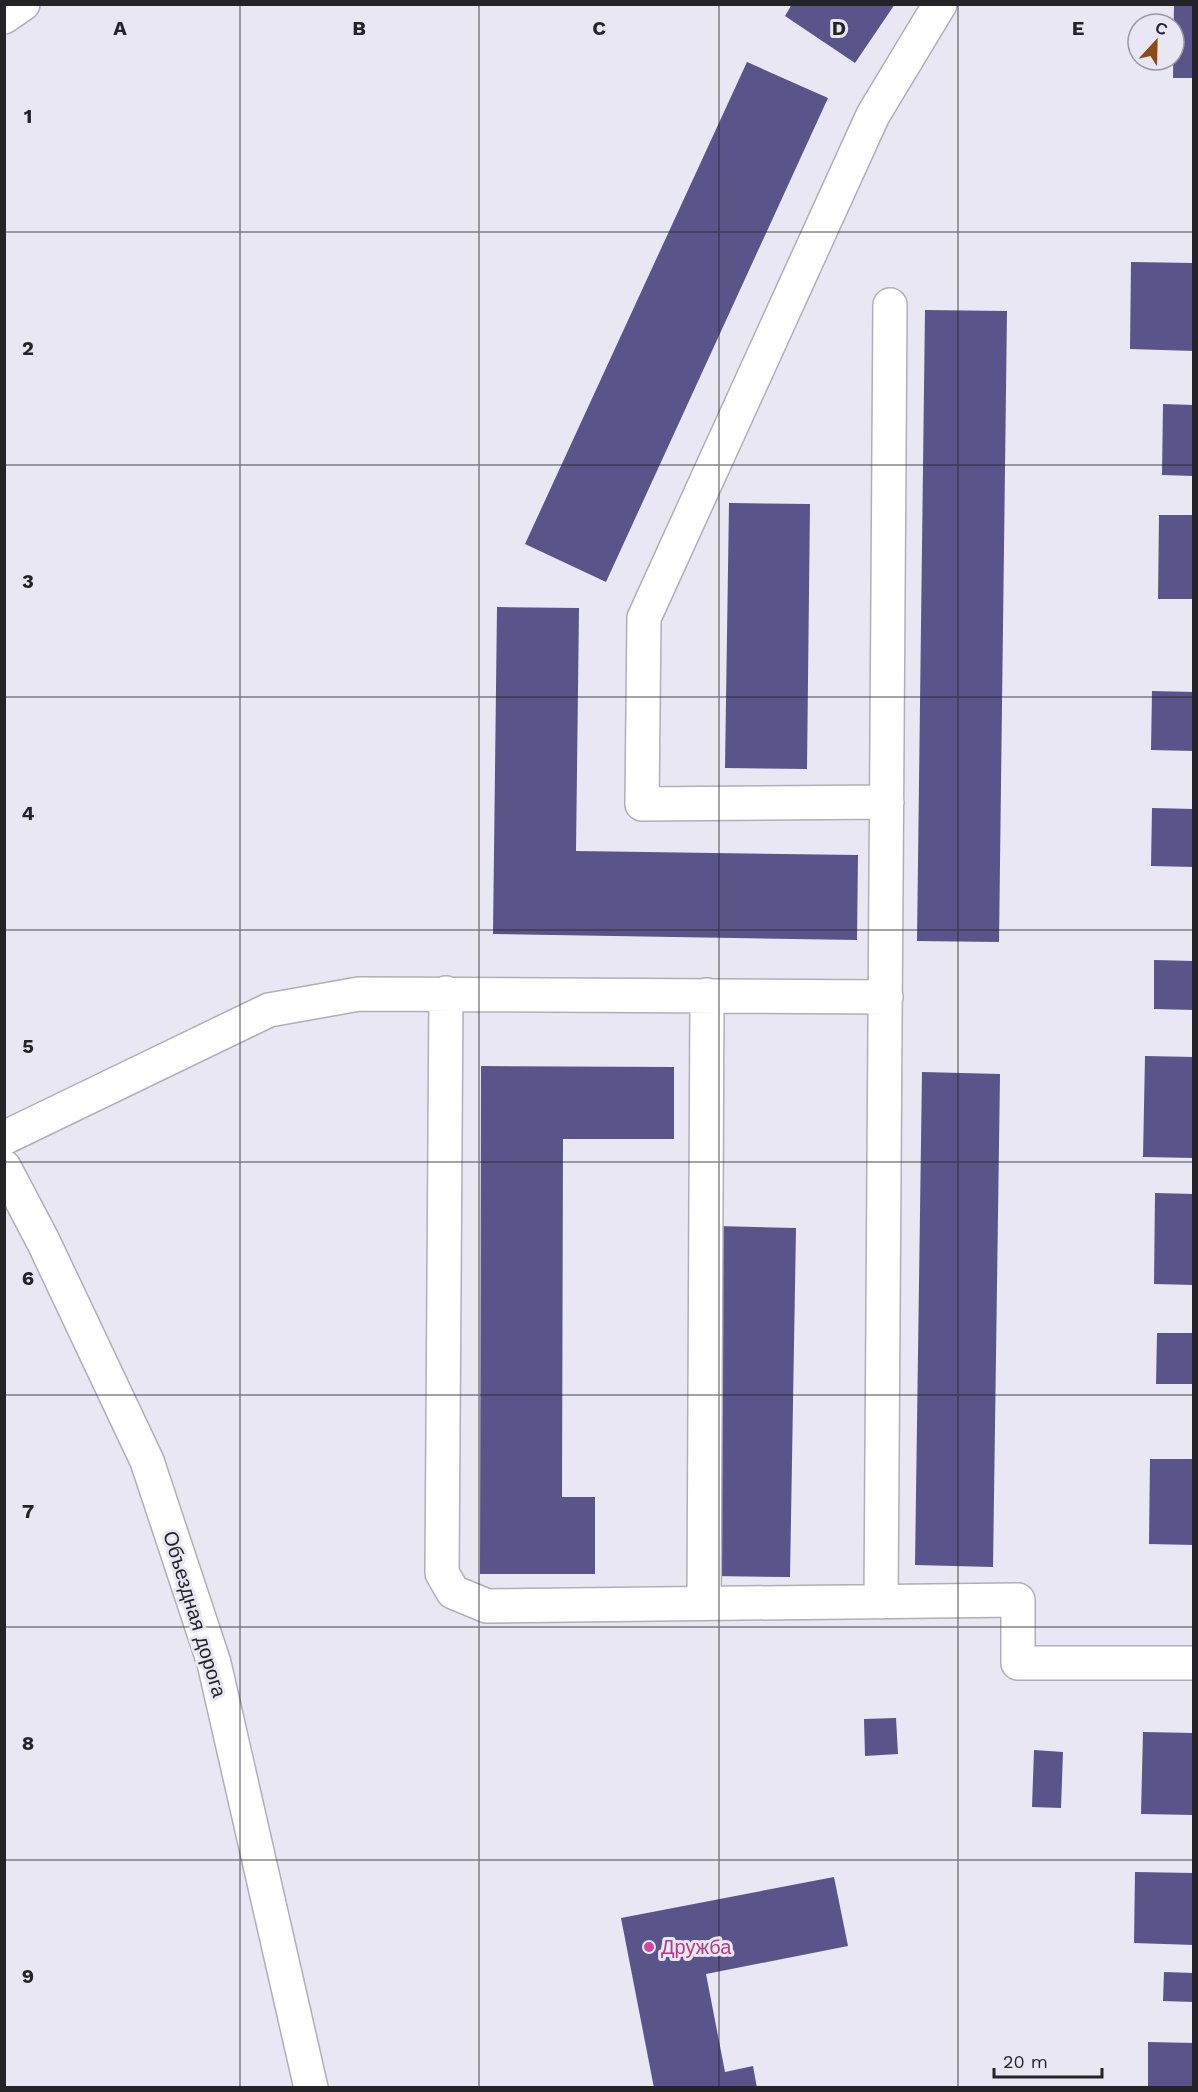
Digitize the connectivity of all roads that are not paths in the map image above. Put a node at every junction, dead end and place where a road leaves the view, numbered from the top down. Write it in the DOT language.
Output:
graph roads {
  1 [pos="23,4"];
  2 [pos="940,4"];
  3 [pos="4,17"];
  4 [pos="891,305"];
  5 [pos="888,802"];
  6 [pos="446,993"];
  7 [pos="707,995"];
  8 [pos="886,997"];
  9 [pos="4,1138"];
  10 [pos="4,1167"];
  11 [pos="881,1602"];
  12 [pos="704,1603"];
  13 [pos="1194,1662"];
  14 [pos="310,2088"];
  1 -- 3 [label="main road"];
  2 -- 5 [label="main road"];
  4 -- 5 [label="main road"];
  5 -- 8 [label="main road"];
  6 -- 7 [label="main road"];
  6 -- 9 [label="main road"];
  6 -- 12 [label="main road"];
  7 -- 8 [label="main road"];
  7 -- 12 [label="main road"];
  8 -- 11 [label="main road"];
  10 -- 14 [label="main road, Объездная дорога"];
  11 -- 12 [label="main road"];
  11 -- 13 [label="main road"];
}
